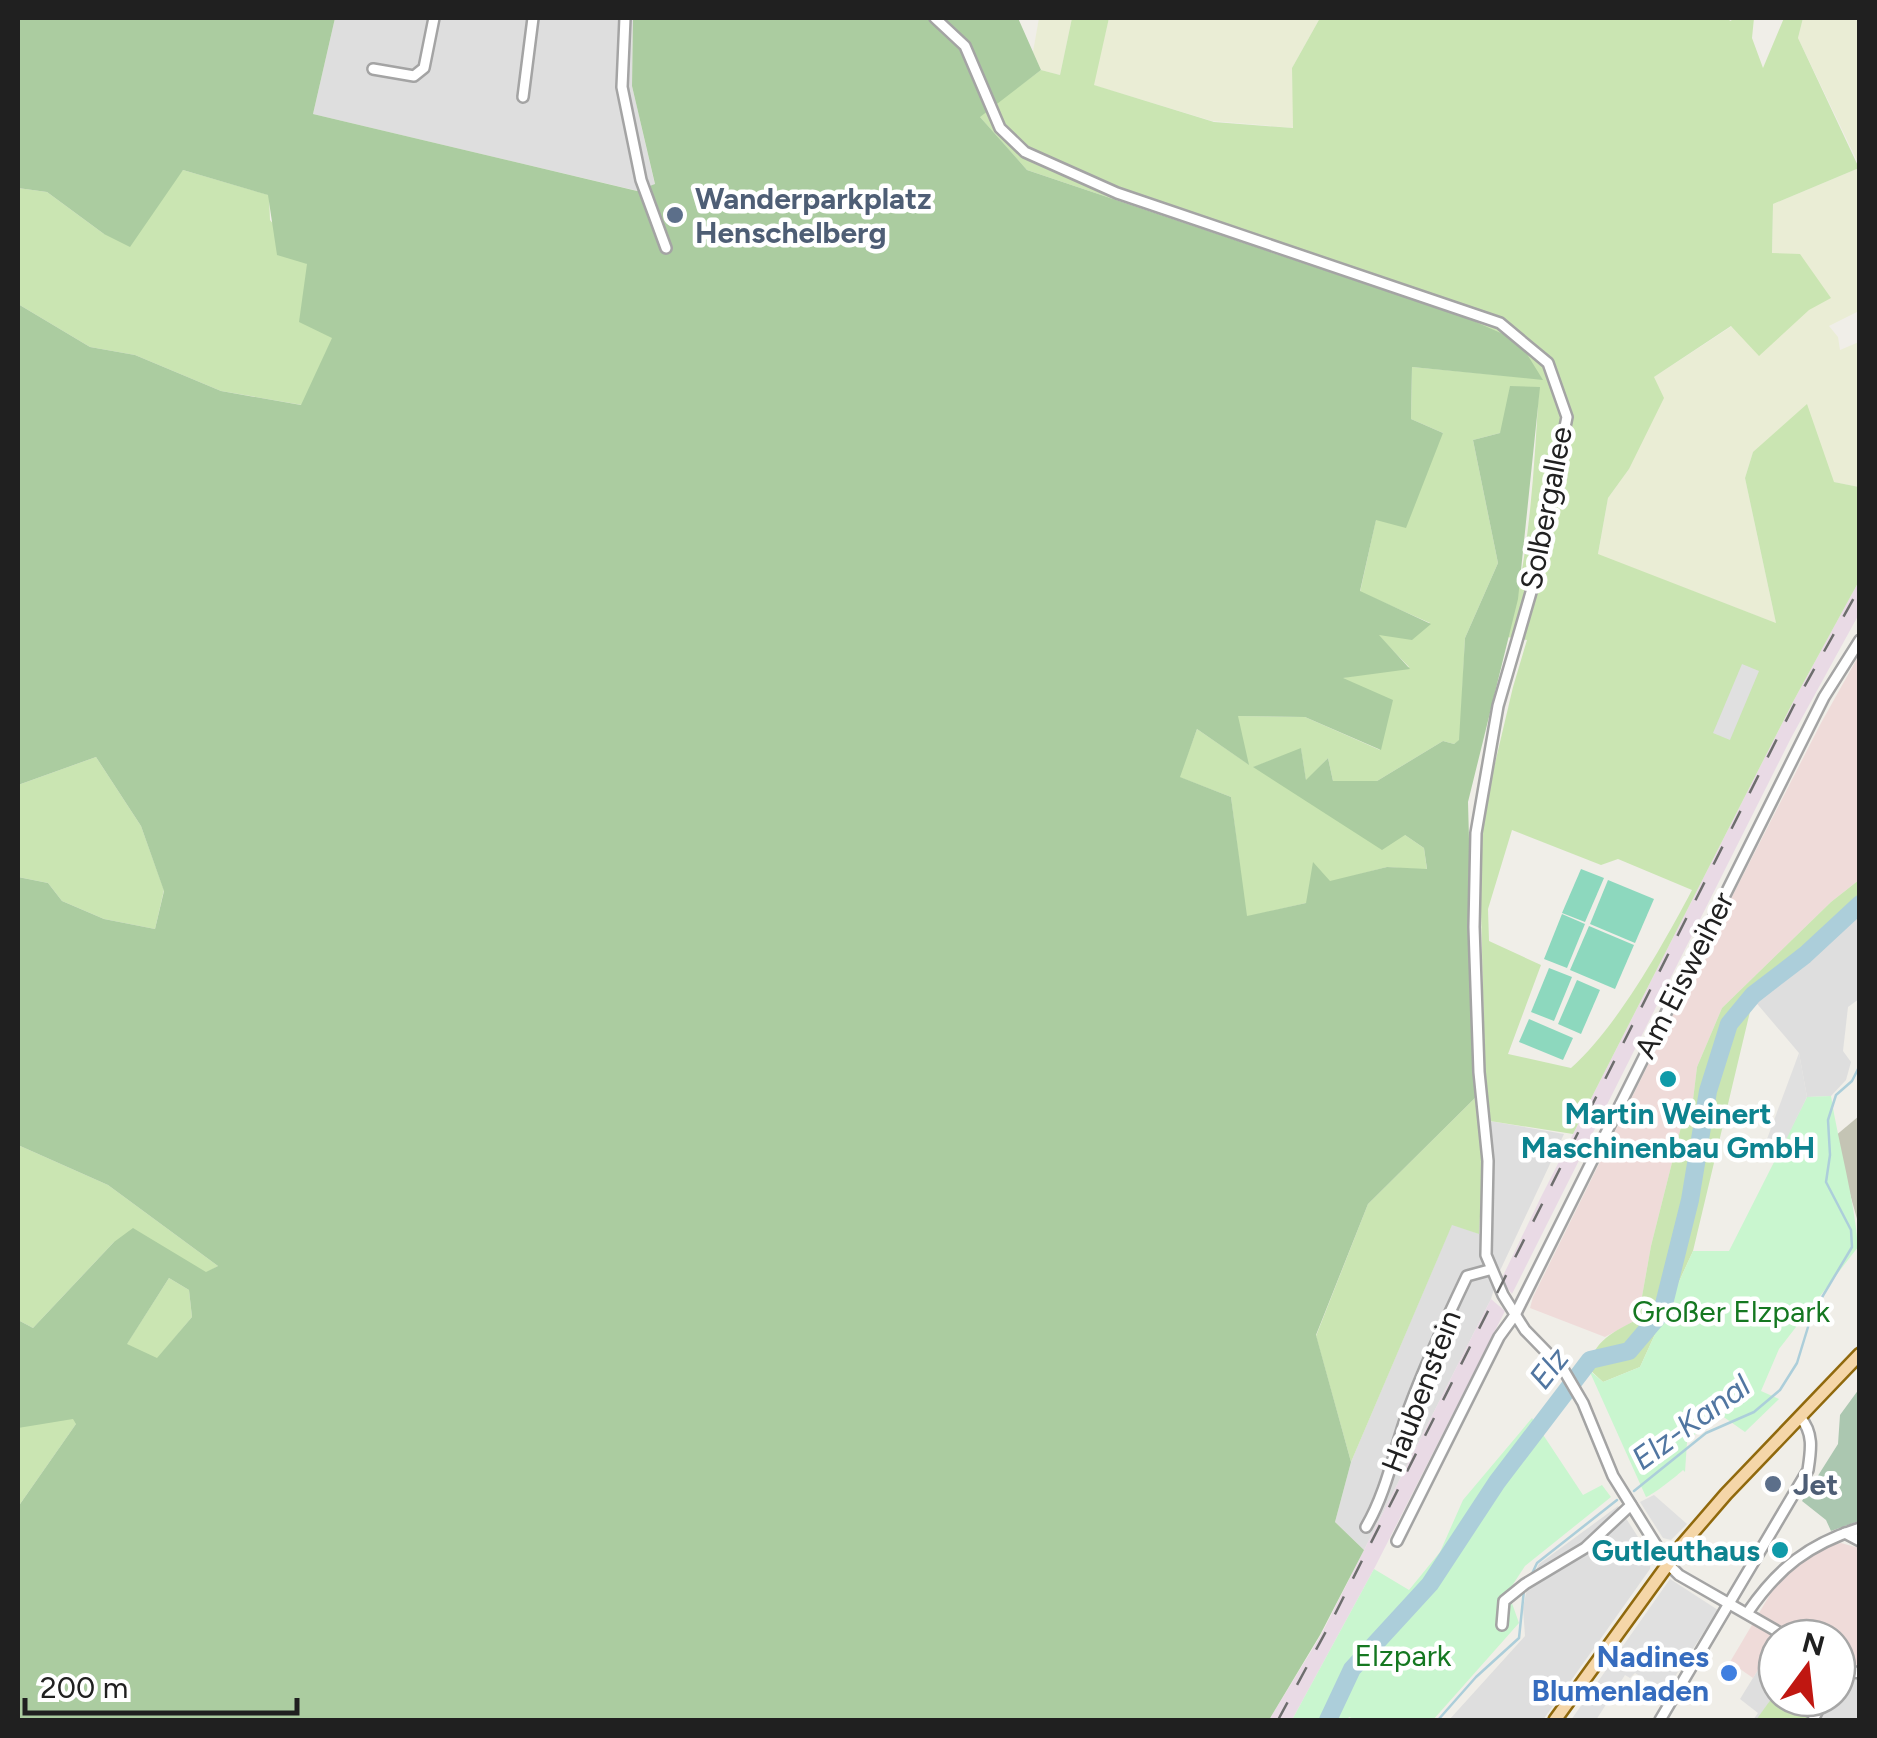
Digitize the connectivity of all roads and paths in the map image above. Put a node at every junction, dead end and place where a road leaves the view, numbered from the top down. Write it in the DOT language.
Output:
graph roads {
  1 [pos="434,18"];
  2 [pos="532,18"];
  3 [pos="625,18"];
  4 [pos="935,18"];
  5 [pos="373,69"];
  6 [pos="523,97"];
  7 [pos="666,248"];
  8 [pos="1860,640"];
  9 [pos="1490,1270"];
  10 [pos="1516,1314"];
  11 [pos="1860,1354"];
  12 [pos="1800,1417"];
  13 [pos="1631,1505"];
  14 [pos="1366,1527"];
  15 [pos="1860,1528"];
  16 [pos="1845,1532"];
  17 [pos="1860,1540"];
  18 [pos="1397,1542"];
  19 [pos="1668,1564"];
  20 [pos="1728,1604"];
  21 [pos="1748,1612"];
  22 [pos="1757,1618"];
  23 [pos="1502,1625"];
  24 [pos="1555,1720"];
  25 [pos="1660,1720"];
  1 -- 5 [label="street"];
  2 -- 6 [label="street"];
  3 -- 7 [label="street"];
  4 -- 9 [label="street, Solbergallee"];
  8 -- 10 [label="street, Am Eisweiher"];
  9 -- 10 [label="street, Solbergallee"];
  9 -- 14 [label="street, Haubenstein"];
  10 -- 13 [label="street, Solbergallee"];
  10 -- 18 [label="street, Am Eisweiher"];
  11 -- 12 [label="main road"];
  12 -- 19 [label="main road"];
  12 -- 20 [label="street"];
  13 -- 19 [label="street, Solbergallee"];
  13 -- 23 [label="street"];
  15 -- 16 [label="street"];
  16 -- 17 [label="street"];
  16 -- 21 [label="street"];
  19 -- 20 [label="street"];
  19 -- 24 [label="main road"];
  20 -- 21 [label="street"];
  20 -- 25 [label="street"];
  21 -- 22 [label="street"];
}
